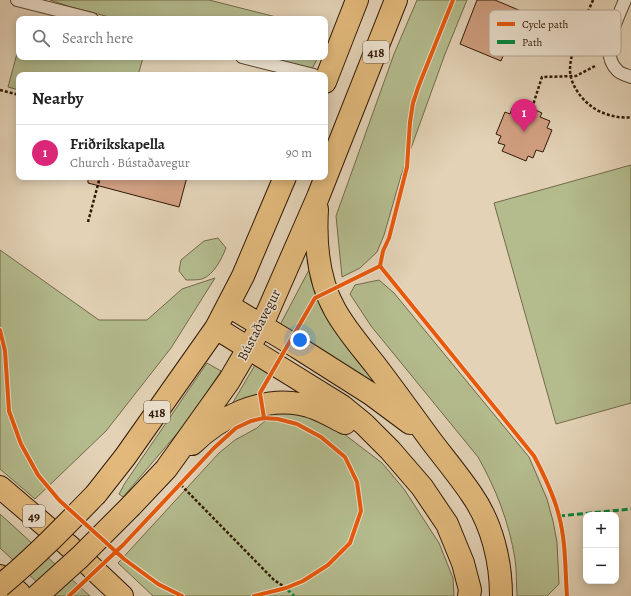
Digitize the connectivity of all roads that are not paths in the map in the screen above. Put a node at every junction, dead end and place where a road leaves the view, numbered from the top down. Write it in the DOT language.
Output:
graph roads {
  1 [pos="17,0"];
  2 [pos="358,0"];
  3 [pos="396,0"];
  4 [pos="625,0"];
  5 [pos="621,10"];
  6 [pos="80,16"];
  7 [pos="609,56"];
  8 [pos="254,60"];
  9 [pos="300,72"];
  10 [pos="326,72"];
  11 [pos="631,77"];
  12 [pos="328,172"];
  13 [pos="284,180"];
  14 [pos="325,180"];
  15 [pos="318,197"];
  16 [pos="229,306"];
  17 [pos="262,325"];
  18 [pos="216,328"];
  19 [pos="249,348"];
  20 [pos="432,441"];
  21 [pos="390,450"];
  22 [pos="173,476"];
  23 [pos="0,487"];
  24 [pos="0,576"];
  25 [pos="116,590"];
  26 [pos="20,593"];
  27 [pos="128,596"];
  28 [pos="469,596"];
  29 [pos="502,596"];
  1 -- 6 [label="lane"];
  2 -- 10 [label="main road, 418"];
  3 -- 12 [label="main road, Bústaðavegur / 418"];
  4 -- 5 [label="lane"];
  7 -- 11 [label="lane"];
  8 -- 9 [label="lane"];
  13 -- 16 [label="main road, 418"];
  14 -- 15 [label="main road, Bústaðavegur / 418"];
  15 -- 17 [label="main road, Bústaðavegur / 418"];
  15 -- 20 [label="main road"];
  16 -- 17 [label="main road"];
  16 -- 18 [label="main road, 418"];
  17 -- 19 [label="main road, Bústaðavegur / 418"];
  17 -- 20 [label="main road"];
  18 -- 19 [label="main road"];
  18 -- 26 [label="main road, 418, bridge"];
  19 -- 21 [label="main road"];
  19 -- 22 [label="main road, Bústaðavegur / 418"];
  20 -- 29 [label="main road"];
  21 -- 22 [label="main road"];
  21 -- 28 [label="main road"];
  22 -- 26 [label="main road, Bústaðavegur / 418, bridge"];
  23 -- 25 [label="main road, 49"];
  24 -- 26 [label="main road"];
  25 -- 27 [label="main road"];
}
